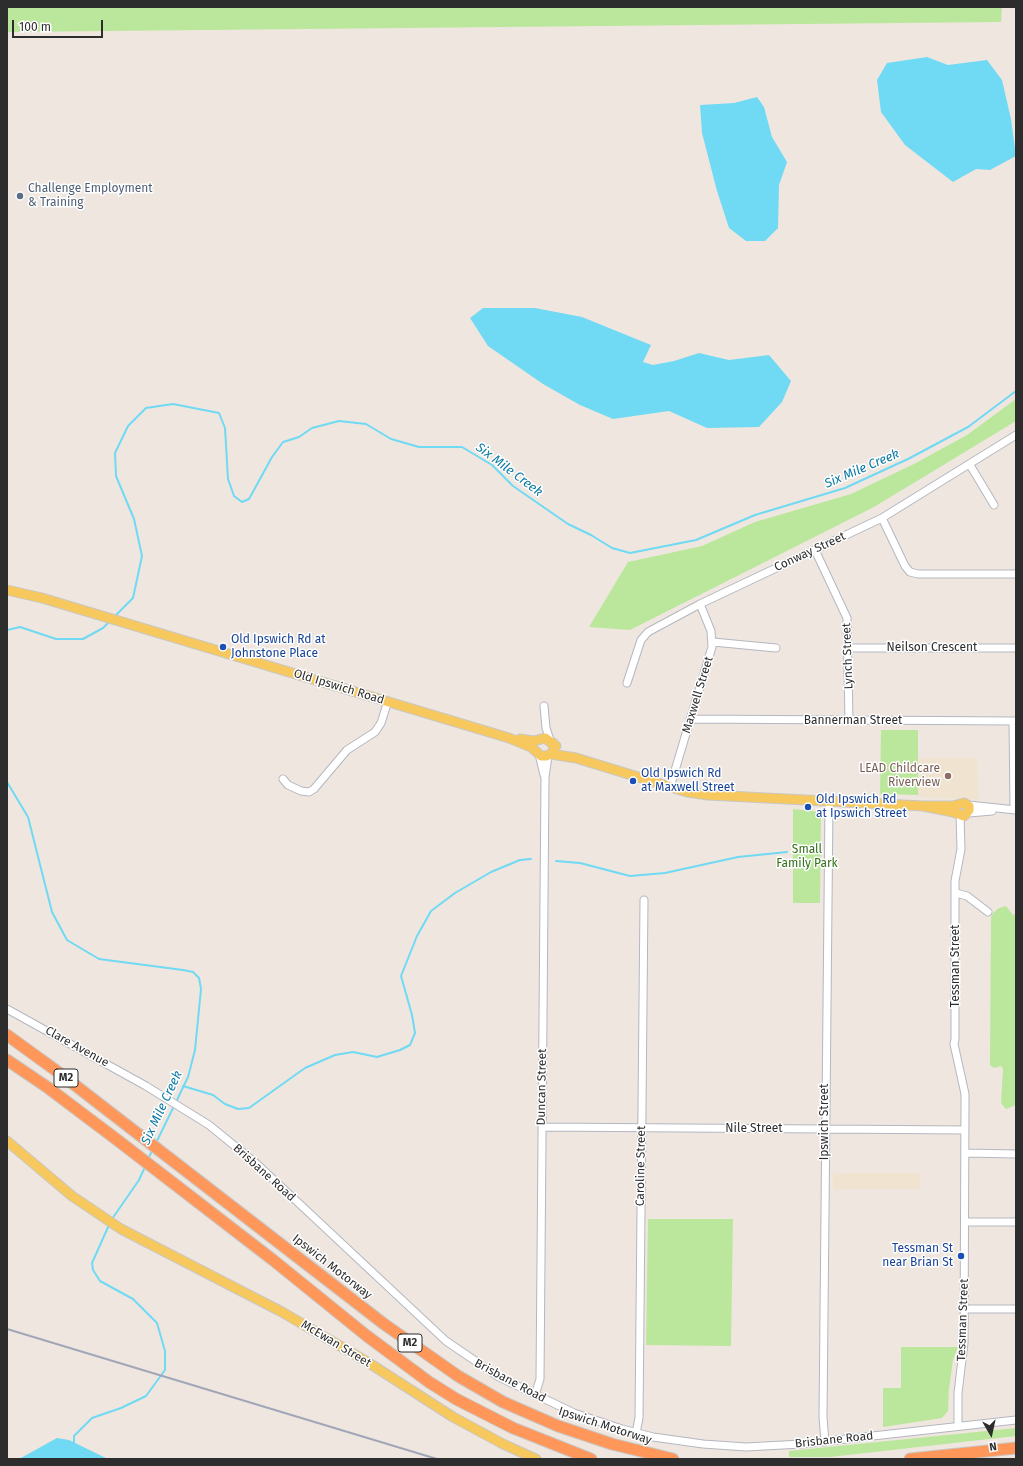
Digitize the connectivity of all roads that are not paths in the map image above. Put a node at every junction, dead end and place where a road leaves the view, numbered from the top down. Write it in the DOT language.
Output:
graph roads {
  1 [pos="1016,435"];
  2 [pos="970,465"];
  3 [pos="994,505"];
  4 [pos="882,518"];
  5 [pos="815,550"];
  6 [pos="1016,574"];
  7 [pos="7,590"];
  8 [pos="700,604"];
  9 [pos="713,642"];
  10 [pos="776,648"];
  11 [pos="849,648"];
  12 [pos="1016,648"];
  13 [pos="628,683"];
  14 [pos="388,701"];
  15 [pos="544,706"];
  16 [pos="690,719"];
  17 [pos="849,721"];
  18 [pos="1015,721"];
  19 [pos="509,738"];
  20 [pos="546,740"];
  21 [pos="544,754"];
  22 [pos="576,758"];
  23 [pos="283,779"];
  24 [pos="670,787"];
  25 [pos="829,802"];
  26 [pos="1015,810"];
  27 [pos="964,811"];
  28 [pos="956,893"];
  29 [pos="644,900"];
  30 [pos="988,912"];
  31 [pos="7,1009"];
  32 [pos="7,1035"];
  33 [pos="7,1060"];
  34 [pos="146,1086"];
  35 [pos="542,1127"];
  36 [pos="642,1128"];
  37 [pos="825,1129"];
  38 [pos="965,1130"];
  39 [pos="7,1141"];
  40 [pos="965,1153"];
  41 [pos="1016,1154"];
  42 [pos="965,1222"];
  43 [pos="1016,1222"];
  44 [pos="964,1309"];
  45 [pos="1016,1309"];
  46 [pos="535,1395"];
  47 [pos="1016,1420"];
  48 [pos="958,1426"];
  49 [pos="636,1433"];
  50 [pos="825,1442"];
  51 [pos="1016,1448"];
  52 [pos="536,1459"];
  53 [pos="591,1459"];
  54 [pos="672,1459"];
  55 [pos="910,1459"];
  1 -- 2 [label="street, Conway Street"];
  2 -- 3 [label="street"];
  2 -- 4 [label="street, Conway Street"];
  4 -- 5 [label="street, Conway Street"];
  4 -- 6 [label="street"];
  5 -- 8 [label="street, Conway Street"];
  5 -- 11 [label="street, Lynch Street"];
  7 -- 14 [label="main road, Old Ipswich Road"];
  8 -- 9 [label="street, Maxwell Street"];
  8 -- 13 [label="street, Conway Street"];
  9 -- 10 [label="street"];
  9 -- 16 [label="street, Maxwell Street"];
  11 -- 12 [label="street, Neilson Crescent"];
  11 -- 17 [label="street, Lynch Street"];
  14 -- 19 [label="main road, Old Ipswich Road"];
  14 -- 23 [label="street"];
  15 -- 20 [label="street"];
  16 -- 17 [label="street, Bannerman Street"];
  16 -- 24 [label="street, Maxwell Street"];
  17 -- 18 [label="street, Bannerman Street"];
  18 -- 26 [label="street"];
  19 -- 20 [label="main road, Old Ipswich Road"];
  19 -- 21 [label="main road, Old Ipswich Road"];
  20 -- 21 [label="main road"];
  20 -- 21 [label="main road"];
  20 -- 22 [label="main road, Old Ipswich Road"];
  21 -- 22 [label="main road, Old Ipswich Road"];
  21 -- 35 [label="street, Duncan Street"];
  22 -- 24 [label="main road, Old Ipswich Road"];
  24 -- 25 [label="main road, Old Ipswich Road"];
  25 -- 27 [label="main road, Old Ipswich Road"];
  25 -- 37 [label="street, Ipswich Street"];
  26 -- 27 [label="street, Old Ipswich Road"];
  27 -- 28 [label="street, Tessman Street"];
  28 -- 30 [label="street"];
  28 -- 38 [label="street, Tessman Street"];
  29 -- 36 [label="street, Caroline Street"];
  31 -- 34 [label="street, Clare Avenue"];
  32 -- 54 [label="highway, Ipswich Motorway / M2"];
  33 -- 53 [label="highway, M2"];
  34 -- 46 [label="street, Brisbane Road"];
  35 -- 36 [label="street, Nile Street"];
  35 -- 46 [label="street, Duncan Street"];
  36 -- 37 [label="street, Nile Street"];
  36 -- 49 [label="street, Caroline Street"];
  37 -- 38 [label="street, Nile Street"];
  37 -- 50 [label="street, Ipswich Street"];
  38 -- 40 [label="street, Tessman Street"];
  39 -- 52 [label="main road, McEwan Street"];
  40 -- 41 [label="street"];
  40 -- 42 [label="street, Tessman Street"];
  42 -- 43 [label="street"];
  42 -- 44 [label="street, Tessman Street"];
  44 -- 45 [label="street"];
  44 -- 48 [label="street, Tessman Street"];
  46 -- 49 [label="street, Brisbane Road"];
  47 -- 48 [label="street, Brisbane Road"];
  48 -- 50 [label="street, Brisbane Road"];
  49 -- 50 [label="street, Brisbane Road"];
  51 -- 55 [label="highway"];
}
